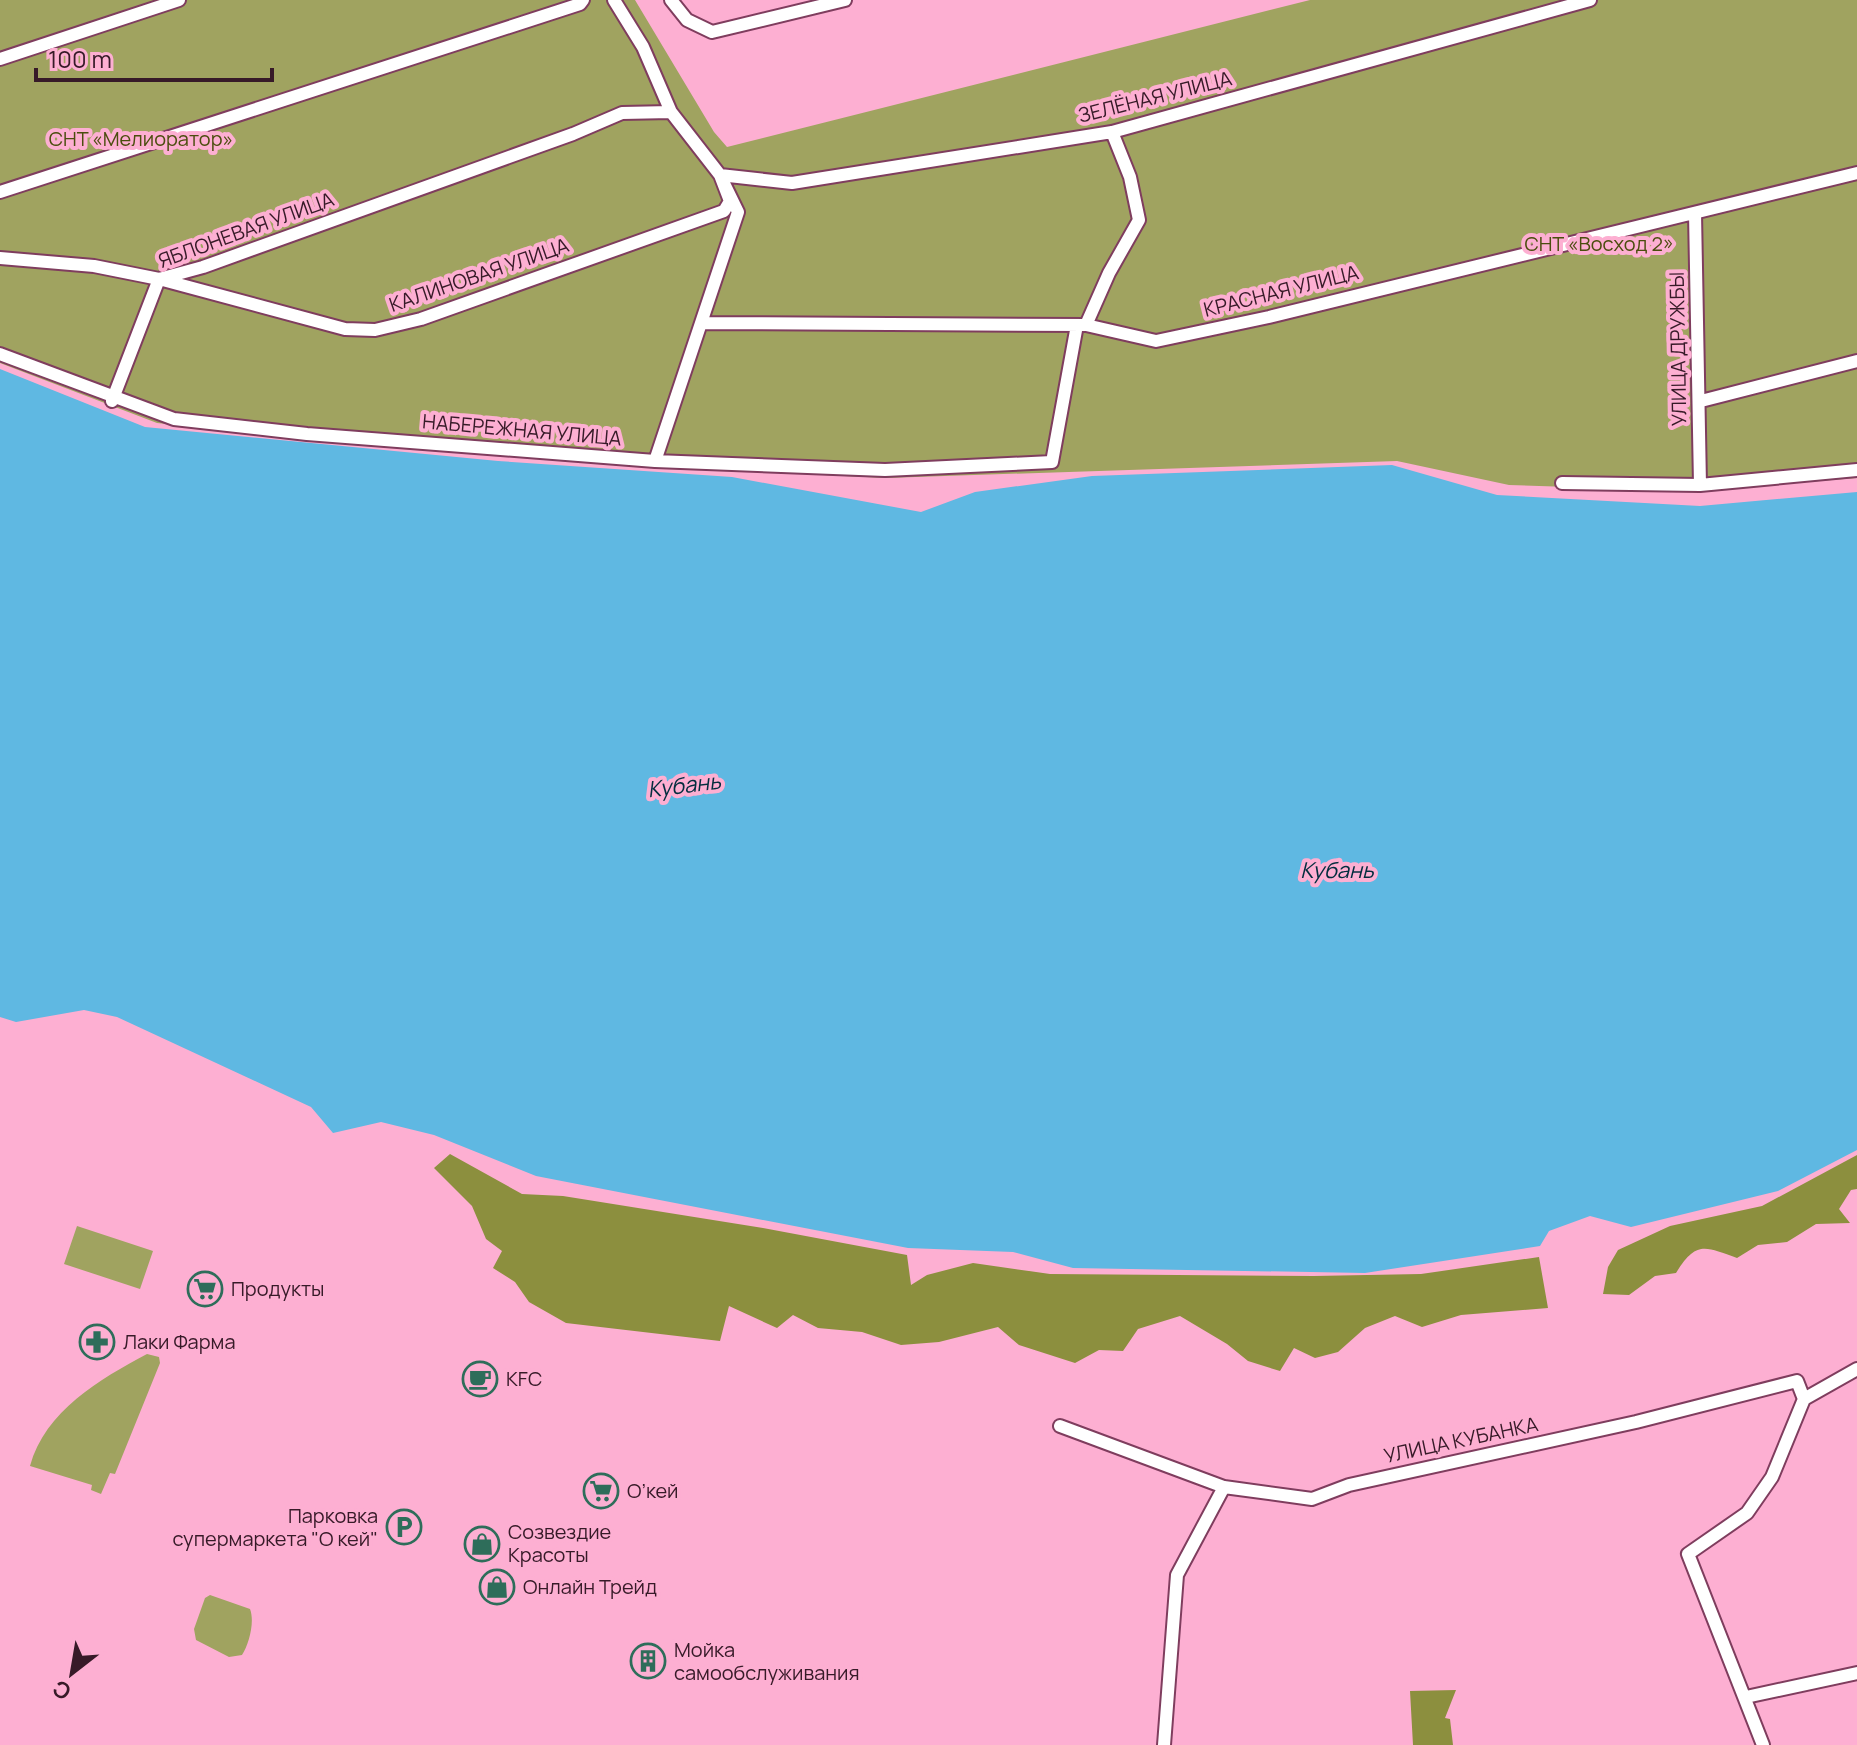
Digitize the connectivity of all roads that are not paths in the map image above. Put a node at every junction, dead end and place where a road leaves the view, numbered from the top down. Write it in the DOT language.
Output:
graph roads {
  1 [pos="179,0"];
  2 [pos="583,0"];
  3 [pos="614,0"];
  4 [pos="671,0"];
  5 [pos="845,0"];
  6 [pos="1590,0"];
  7 [pos="0,59"];
  8 [pos="671,112"];
  9 [pos="1112,132"];
  10 [pos="1857,173"];
  11 [pos="720,175"];
  12 [pos="0,192"];
  13 [pos="1695,213"];
  14 [pos="0,258"];
  15 [pos="159,279"];
  16 [pos="703,323"];
  17 [pos="1081,325"];
  18 [pos="0,354"];
  19 [pos="1857,361"];
  20 [pos="112,400"];
  21 [pos="1701,401"];
  22 [pos="655,461"];
  23 [pos="1857,470"];
  24 [pos="1562,483"];
  25 [pos="1700,485"];
  26 [pos="1857,1369"];
  27 [pos="1804,1399"];
  28 [pos="1060,1426"];
  29 [pos="1224,1487"];
  30 [pos="1857,1673"];
  31 [pos="1746,1697"];
  32 [pos="1164,1745"];
  33 [pos="1763,1745"];
  1 -- 7 [label="street"];
  2 -- 12 [label="street"];
  3 -- 8 [label="street"];
  4 -- 5 [label="street"];
  6 -- 9 [label="street, ЗЕЛЁНАЯ УЛИЦА"];
  8 -- 11 [label="street"];
  8 -- 15 [label="street, ЯБЛОНЕВАЯ УЛИЦА"];
  9 -- 11 [label="street, ЗЕЛЁНАЯ УЛИЦА"];
  9 -- 17 [label="street"];
  10 -- 13 [label="street, КРАСНАЯ УЛИЦА"];
  11 -- 15 [label="street, КАЛИНОВАЯ УЛИЦА"];
  11 -- 16 [label="street"];
  13 -- 17 [label="street, КРАСНАЯ УЛИЦА"];
  13 -- 21 [label="street, УЛИЦА ДРУЖБЫ"];
  14 -- 15 [label="street"];
  15 -- 20 [label="street, ЯБЛОНЕВАЯ УЛИЦА"];
  16 -- 17 [label="street, КРАСНАЯ УЛИЦА"];
  16 -- 22 [label="street"];
  17 -- 22 [label="street, НАБЕРЕЖНАЯ УЛИЦА"];
  18 -- 20 [label="street, НАБЕРЕЖНАЯ УЛИЦА"];
  19 -- 21 [label="street"];
  20 -- 22 [label="street, НАБЕРЕЖНАЯ УЛИЦА"];
  21 -- 25 [label="street, УЛИЦА ДРУЖБЫ"];
  23 -- 25 [label="street"];
  24 -- 25 [label="street"];
  26 -- 27 [label="street"];
  27 -- 29 [label="street, УЛИЦА КУБАНКА"];
  27 -- 31 [label="street"];
  28 -- 29 [label="street, УЛИЦА КУБАНКА"];
  29 -- 32 [label="street"];
  30 -- 31 [label="street"];
  31 -- 33 [label="street"];
}
